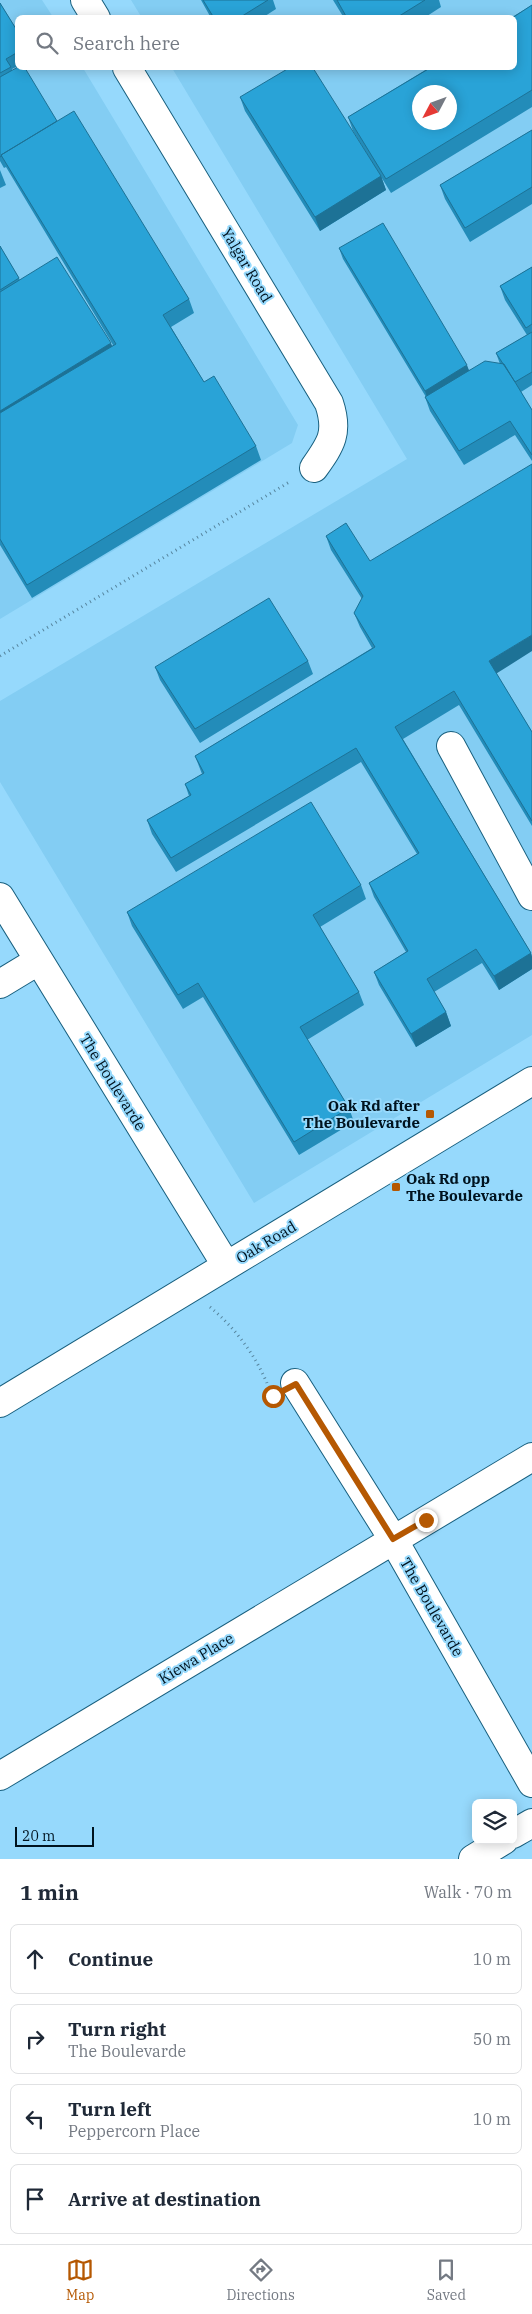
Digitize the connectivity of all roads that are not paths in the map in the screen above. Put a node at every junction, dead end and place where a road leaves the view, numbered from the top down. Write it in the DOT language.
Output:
graph roads {
  1 [pos="86,0"];
  2 [pos="94,15"];
  3 [pos="128,70"];
  4 [pos="314,468"];
  5 [pos="451,746"];
  6 [pos="532,896"];
  7 [pos="0,898"];
  8 [pos="38,960"];
  9 [pos="0,984"];
  10 [pos="532,1081"];
  11 [pos="226,1265"];
  12 [pos="296,1384"];
  13 [pos="0,1403"];
  14 [pos="532,1457"];
  15 [pos="393,1539"];
  16 [pos="0,1776"];
  17 [pos="532,1783"];
  18 [pos="532,1823"];
  19 [pos="517,1832"];
  20 [pos="497,1844"];
  21 [pos="473,1859"];
  1 -- 2 [label="street"];
  3 -- 4 [label="street, Yalgar Road"];
  5 -- 6 [label="street"];
  7 -- 8 [label="street, The Boulevarde"];
  8 -- 9 [label="street"];
  8 -- 11 [label="street, The Boulevarde"];
  10 -- 11 [label="street, Oak Road"];
  11 -- 13 [label="street, Oak Road"];
  12 -- 15 [label="street, The Boulevarde"];
  14 -- 15 [label="street, Kiewa Place"];
  15 -- 16 [label="street, Kiewa Place"];
  15 -- 17 [label="street, The Boulevarde"];
  18 -- 19 [label="street"];
  20 -- 21 [label="street"];
}
